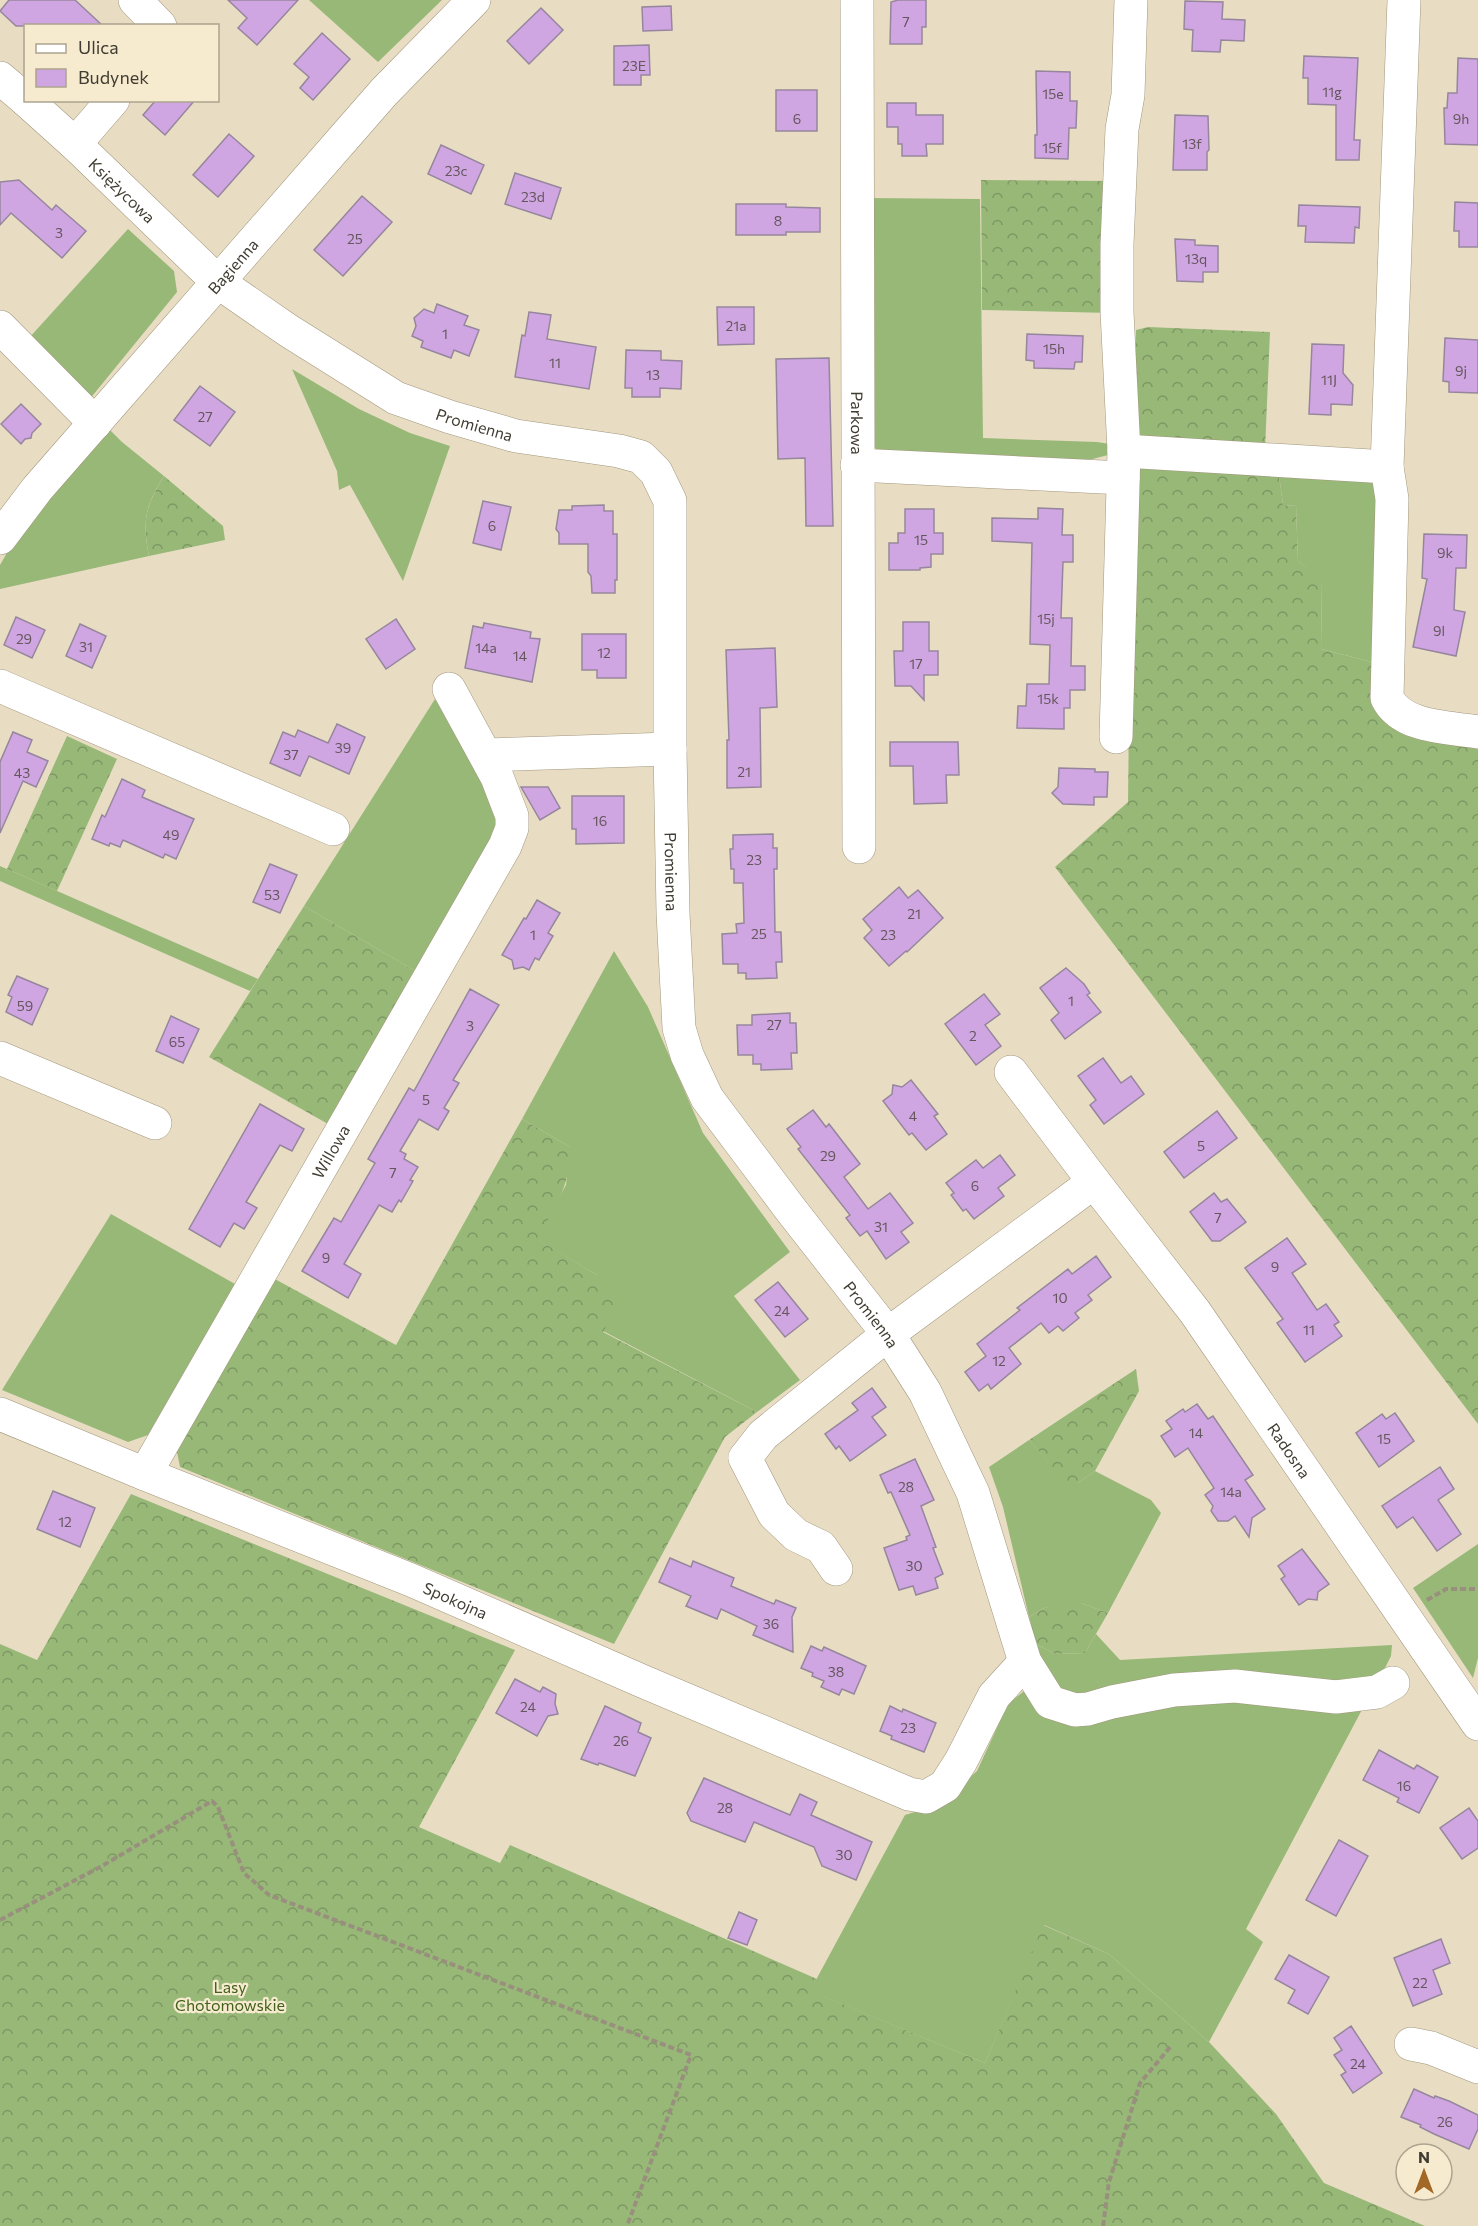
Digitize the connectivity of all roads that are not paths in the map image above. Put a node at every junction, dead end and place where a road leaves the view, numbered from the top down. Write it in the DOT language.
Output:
graph roads {
  1 [pos="135,0"];
  2 [pos="474,0"];
  3 [pos="857,0"];
  4 [pos="1131,0"];
  5 [pos="1404,0"];
  6 [pos="158,24"];
  7 [pos="0,78"];
  8 [pos="24,98"];
  9 [pos="28,102"];
  10 [pos="111,102"];
  11 [pos="75,144"];
  12 [pos="218,282"];
  13 [pos="0,327"];
  14 [pos="95,423"];
  15 [pos="857,465"];
  16 [pos="1123,465"];
  17 [pos="1387,467"];
  18 [pos="0,538"];
  19 [pos="0,686"];
  20 [pos="449,689"];
  21 [pos="1478,732"];
  22 [pos="1116,737"];
  23 [pos="670,749"];
  24 [pos="487,755"];
  25 [pos="333,829"];
  26 [pos="859,847"];
  27 [pos="0,1058"];
  28 [pos="1011,1072"];
  29 [pos="155,1123"];
  30 [pos="1094,1182"];
  31 [pos="888,1334"];
  32 [pos="0,1414"];
  33 [pos="145,1474"];
  34 [pos="836,1569"];
  35 [pos="1025,1662"];
  36 [pos="1393,1683"];
  37 [pos="1478,1724"];
  38 [pos="1411,2044"];
  39 [pos="1478,2067"];
  1 -- 6 [label="street"];
  2 -- 12 [label="street, Bagienna"];
  3 -- 15 [label="street, Parkowa"];
  4 -- 16 [label="street"];
  5 -- 17 [label="street"];
  7 -- 8 [label="street, Księżycowa"];
  9 -- 11 [label="street, Księżycowa"];
  10 -- 11 [label="street"];
  11 -- 12 [label="street, Księżycowa"];
  12 -- 14 [label="street, Bagienna"];
  12 -- 23 [label="street, Promienna"];
  13 -- 14 [label="street"];
  14 -- 18 [label="street, Bagienna"];
  15 -- 16 [label="street"];
  15 -- 26 [label="street, Parkowa"];
  16 -- 17 [label="street"];
  16 -- 22 [label="street"];
  17 -- 21 [label="street"];
  19 -- 25 [label="street"];
  20 -- 24 [label="street"];
  23 -- 24 [label="street"];
  23 -- 31 [label="street, Promienna"];
  24 -- 33 [label="street, Willowa"];
  27 -- 29 [label="street"];
  28 -- 30 [label="street, Radosna"];
  30 -- 31 [label="street"];
  30 -- 37 [label="street, Radosna"];
  31 -- 34 [label="street"];
  31 -- 35 [label="street, Promienna"];
  32 -- 33 [label="street, Spokojna"];
  33 -- 35 [label="street, Spokojna"];
  35 -- 36 [label="street, Promienna"];
  38 -- 39 [label="street"];
}
